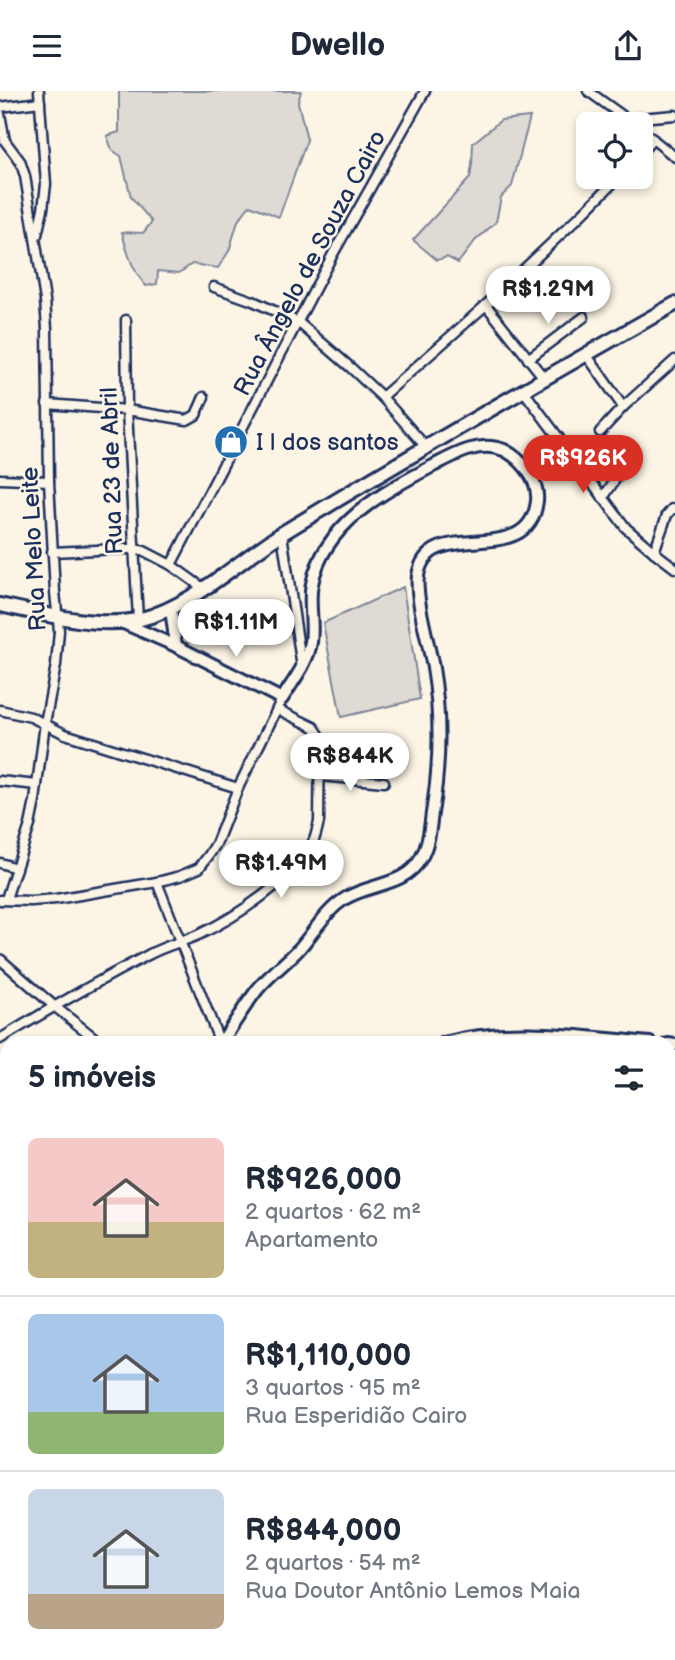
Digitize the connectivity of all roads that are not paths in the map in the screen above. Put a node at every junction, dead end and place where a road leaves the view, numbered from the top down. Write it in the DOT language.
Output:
graph roads {
  1 [pos="39,91"];
  2 [pos="588,91"];
  3 [pos="424,92"];
  4 [pos="40,102"];
  5 [pos="0,107"];
  6 [pos="617,112"];
  7 [pos="0,114"];
  8 [pos="675,115"];
  9 [pos="653,118"];
  10 [pos="653,139"];
  11 [pos="675,156"];
  12 [pos="607,189"];
  13 [pos="36,238"];
  14 [pos="214,286"];
  15 [pos="675,304"];
  16 [pos="486,305"];
  17 [pos="584,317"];
  18 [pos="126,320"];
  19 [pos="298,322"];
  20 [pos="586,354"];
  21 [pos="528,359"];
  22 [pos="673,364"];
  23 [pos="544,378"];
  24 [pos="523,390"];
  25 [pos="204,397"];
  26 [pos="382,397"];
  27 [pos="47,404"];
  28 [pos="623,407"];
  29 [pos="127,410"];
  30 [pos="600,432"];
  31 [pos="426,447"];
  32 [pos="626,463"];
  33 [pos="0,479"];
  34 [pos="48,481"];
  35 [pos="603,498"];
  36 [pos="675,509"];
  37 [pos="282,534"];
  38 [pos="134,549"];
  39 [pos="52,552"];
  40 [pos="654,552"];
  41 [pos="171,565"];
  42 [pos="675,568"];
  43 [pos="203,588"];
  44 [pos="0,605"];
  45 [pos="171,609"];
  46 [pos="59,617"];
  47 [pos="138,620"];
  48 [pos="121,622"];
  49 [pos="176,646"];
  50 [pos="302,668"];
  51 [pos="280,704"];
  52 [pos="0,710"];
  53 [pos="45,723"];
  54 [pos="320,776"];
  55 [pos="0,781"];
  56 [pos="384,782"];
  57 [pos="37,785"];
  58 [pos="238,788"];
  59 [pos="0,863"];
  60 [pos="16,868"];
  61 [pos="157,882"];
  62 [pos="3,899"];
  63 [pos="181,941"];
  64 [pos="0,959"];
  65 [pos="54,1006"];
  66 [pos="5,1036"];
  67 [pos="92,1036"];
  68 [pos="218,1036"];
  69 [pos="226,1036"];
  1 -- 4 [label="street"];
  2 -- 6 [label="street"];
  3 -- 19 [label="street, Rua Ângelo de Souza Cairo"];
  4 -- 5 [label="street"];
  4 -- 13 [label="street"];
  7 -- 13 [label="street, Rua Melo Leite"];
  8 -- 9 [label="street"];
  10 -- 11 [label="street"];
  12 -- 16 [label="street"];
  13 -- 27 [label="street, Rua Melo Leite"];
  14 -- 19 [label="street"];
  15 -- 20 [label="main road"];
  16 -- 21 [label="street"];
  16 -- 26 [label="street"];
  17 -- 21 [label="street"];
  18 -- 29 [label="street, Rua 23 de Abril"];
  19 -- 26 [label="street"];
  19 -- 41 [label="street, Rua Ângelo de Souza Cairo"];
  20 -- 23 [label="main road"];
  20 -- 28 [label="street"];
  21 -- 23 [label="street"];
  22 -- 28 [label="street"];
  23 -- 24 [label="main road"];
  24 -- 31 [label="main road"];
  24 -- 35 [label="street"];
  25 -- 29 [label="street"];
  26 -- 31 [label="street"];
  27 -- 29 [label="street"];
  27 -- 34 [label="street, Rua Melo Leite"];
  28 -- 30 [label="street"];
  29 -- 38 [label="street, Rua 23 de Abril"];
  31 -- 37 [label="main road"];
  32 -- 35 [label="street"];
  33 -- 34 [label="street"];
  34 -- 39 [label="street, Rua Melo Leite"];
  35 -- 40 [label="street"];
  36 -- 40 [label="street"];
  37 -- 43 [label="main road"];
  37 -- 50 [label="street"];
  38 -- 39 [label="street"];
  38 -- 41 [label="street"];
  38 -- 47 [label="street, Rua 23 de Abril"];
  39 -- 46 [label="street, Rua Melo Leite"];
  40 -- 42 [label="street"];
  41 -- 43 [label="street"];
  43 -- 45 [label="main road"];
  44 -- 46 [label="main road"];
  45 -- 47 [label="main road"];
  45 -- 49 [label="main road"];
  46 -- 48 [label="main road"];
  46 -- 53 [label="street, Rua Melo Leite"];
  47 -- 48 [label="main road"];
  48 -- 49 [label="main road"];
  49 -- 51 [label="main road"];
  50 -- 51 [label="main road"];
  50 -- 69 [label="main road"];
  51 -- 54 [label="street"];
  51 -- 58 [label="street"];
  52 -- 53 [label="street"];
  53 -- 57 [label="street, Rua Melo Leite"];
  53 -- 58 [label="street"];
  54 -- 56 [label="street"];
  54 -- 63 [label="street"];
  55 -- 57 [label="street"];
  57 -- 60 [label="street, Rua Melo Leite"];
  58 -- 61 [label="street"];
  59 -- 60 [label="street"];
  60 -- 62 [label="street, Rua Melo Leite"];
  61 -- 62 [label="street"];
  61 -- 63 [label="street"];
  63 -- 65 [label="street"];
  63 -- 68 [label="street"];
  64 -- 65 [label="street"];
  65 -- 66 [label="street"];
  65 -- 67 [label="street"];
}
